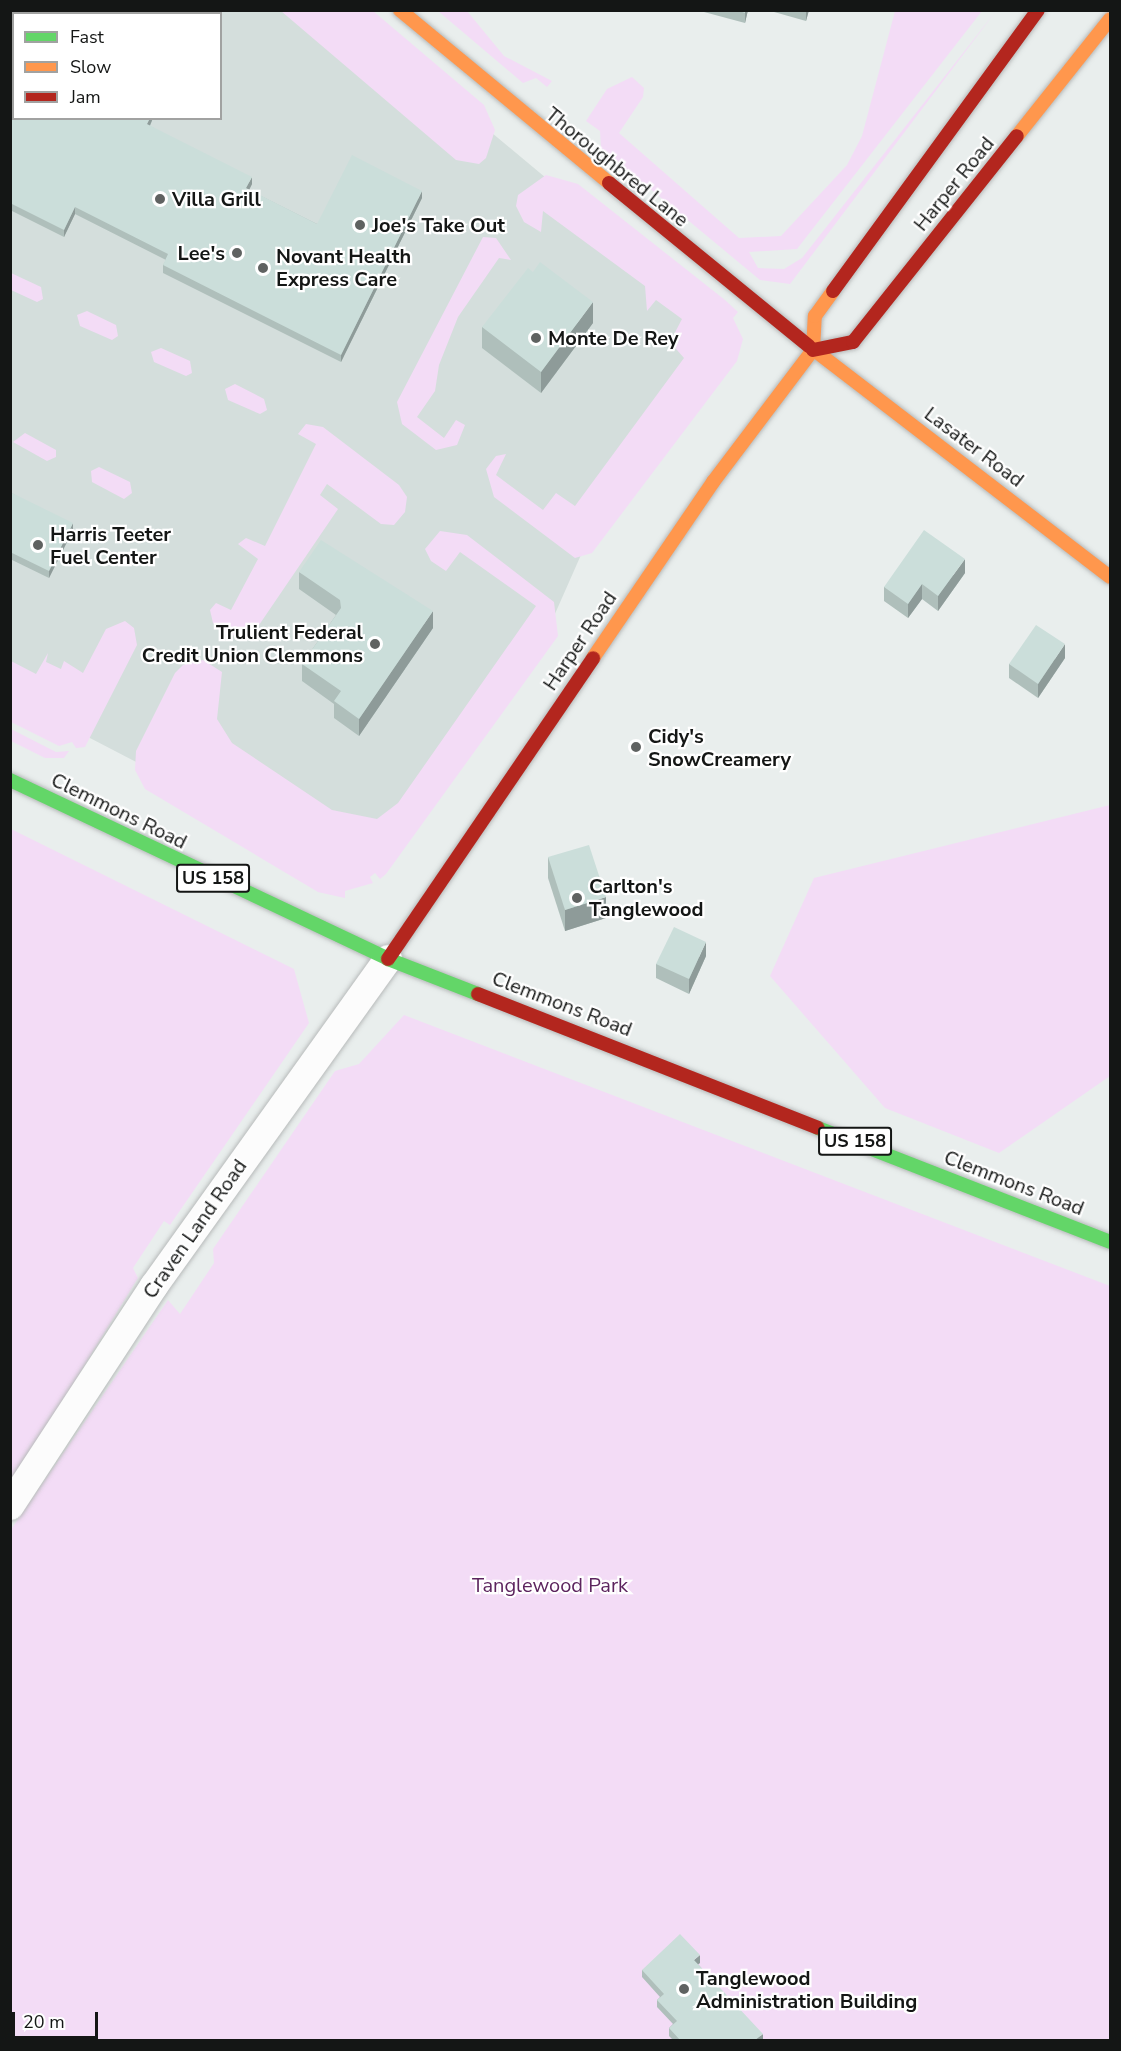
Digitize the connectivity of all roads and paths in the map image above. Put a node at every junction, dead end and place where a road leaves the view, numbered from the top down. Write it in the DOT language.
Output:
graph roads {
  1 [pos="400,10"];
  2 [pos="1038,10"];
  3 [pos="1110,19"];
  4 [pos="813,350"];
  5 [pos="1110,577"];
  6 [pos="10,780"];
  7 [pos="388,959"];
  8 [pos="1110,1242"];
  9 [pos="10,1506"];
  1 -- 4 [label="main road, Thoroughbred Lane"];
  2 -- 4 [label="main road, Harper Road"];
  3 -- 4 [label="main road, Harper Road"];
  4 -- 5 [label="main road, Lasater Road"];
  4 -- 7 [label="main road, Harper Road"];
  6 -- 7 [label="main road, Clemmons Road / US 158"];
  7 -- 8 [label="main road, Clemmons Road / US 158"];
  7 -- 9 [label="street, Craven Land Road"];
}
